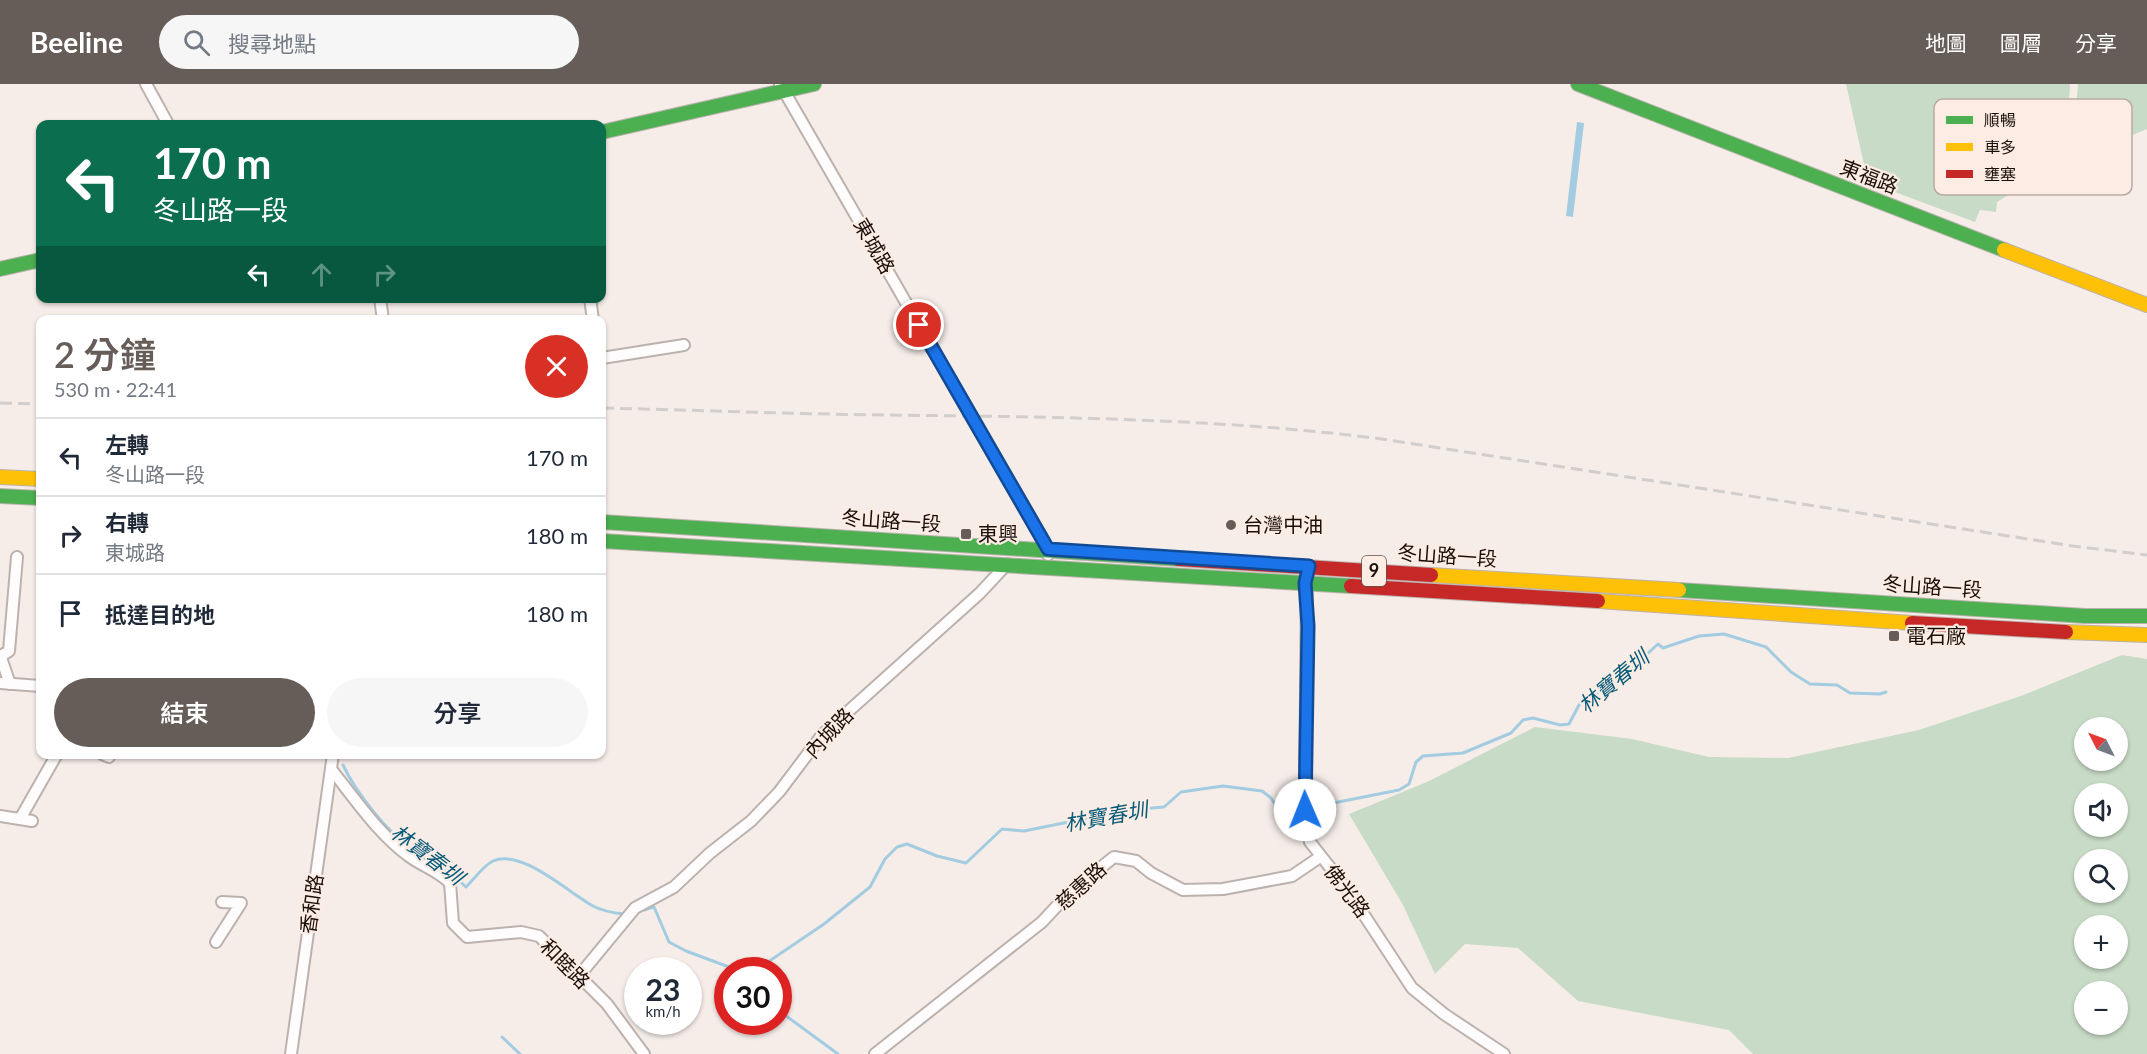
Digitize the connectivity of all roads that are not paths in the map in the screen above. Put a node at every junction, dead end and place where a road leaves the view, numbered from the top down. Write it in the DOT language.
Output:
graph roads {
  1 [pos="146,84"];
  2 [pos="814,84"];
  3 [pos="1578,84"];
  4 [pos="1607,84"];
  5 [pos="781,87"];
  6 [pos="1616,99"];
  7 [pos="166,120"];
  8 [pos="606,131"];
  9 [pos="36,261"];
  10 [pos="0,269"];
  11 [pos="2147,305"];
  12 [pos="684,345"];
  13 [pos="606,357"];
  14 [pos="0,477"];
  15 [pos="36,479"];
  16 [pos="0,496"];
  17 [pos="36,498"];
  18 [pos="606,522"];
  19 [pos="606,541"];
  20 [pos="1012,546"];
  21 [pos="1048,549"];
  22 [pos="17,557"];
  23 [pos="1006,564"];
  24 [pos="1309,566"];
  25 [pos="1048,567"];
  26 [pos="1305,583"];
  27 [pos="1955,608"];
  28 [pos="2147,616"];
  29 [pos="1954,625"];
  30 [pos="2147,635"];
  31 [pos="0,655"];
  32 [pos="5,683"];
  33 [pos="36,686"];
  34 [pos="54,759"];
  35 [pos="332,759"];
  36 [pos="331,769"];
  37 [pos="0,816"];
  38 [pos="20,819"];
  39 [pos="32,821"];
  40 [pos="1320,857"];
  41 [pos="222,902"];
  42 [pos="216,942"];
  43 [pos="578,977"];
  44 [pos="291,1054"];
  45 [pos="644,1054"];
  46 [pos="875,1054"];
  47 [pos="1504,1054"];
  1 -- 7 [label="street"];
  2 -- 5 [label="main road"];
  3 -- 6 [label="main road, 東福路"];
  4 -- 6 [label="main road"];
  5 -- 8 [label="main road"];
  5 -- 21 [label="street, 東城路"];
  6 -- 11 [label="main road, 東福路"];
  9 -- 10 [label="main road"];
  12 -- 13 [label="street"];
  14 -- 15 [label="main road"];
  16 -- 17 [label="main road"];
  18 -- 20 [label="main road, 冬山路一段 / 9"];
  19 -- 23 [label="main road, 冬山路一段 / 9"];
  20 -- 21 [label="main road, 冬山路一段 / 9"];
  20 -- 23 [label="street, 內城路"];
  21 -- 24 [label="main road, 冬山路一段 / 9"];
  21 -- 25 [label="street"];
  22 -- 31 [label="street"];
  23 -- 25 [label="main road, 冬山路一段 / 9"];
  23 -- 43 [label="street, 內城路"];
  24 -- 26 [label="street, 佛光路"];
  24 -- 27 [label="main road, 冬山路一段 / 9"];
  25 -- 26 [label="main road, 冬山路一段 / 9"];
  26 -- 29 [label="main road, 冬山路一段 / 9"];
  26 -- 40 [label="street, 佛光路"];
  27 -- 28 [label="main road, 冬山路一段 / 9"];
  27 -- 29 [label="main road"];
  29 -- 30 [label="main road, 冬山路一段 / 9"];
  31 -- 32 [label="street"];
  32 -- 33 [label="street"];
  34 -- 38 [label="street"];
  35 -- 36 [label="street, 香和路"];
  36 -- 43 [label="street, 和睦路"];
  36 -- 44 [label="street, 香和路"];
  37 -- 38 [label="street"];
  38 -- 39 [label="street"];
  40 -- 46 [label="street, 慈惠路"];
  40 -- 47 [label="street, 佛光路"];
  41 -- 42 [label="street"];
  43 -- 45 [label="street, 和睦路"];
}
